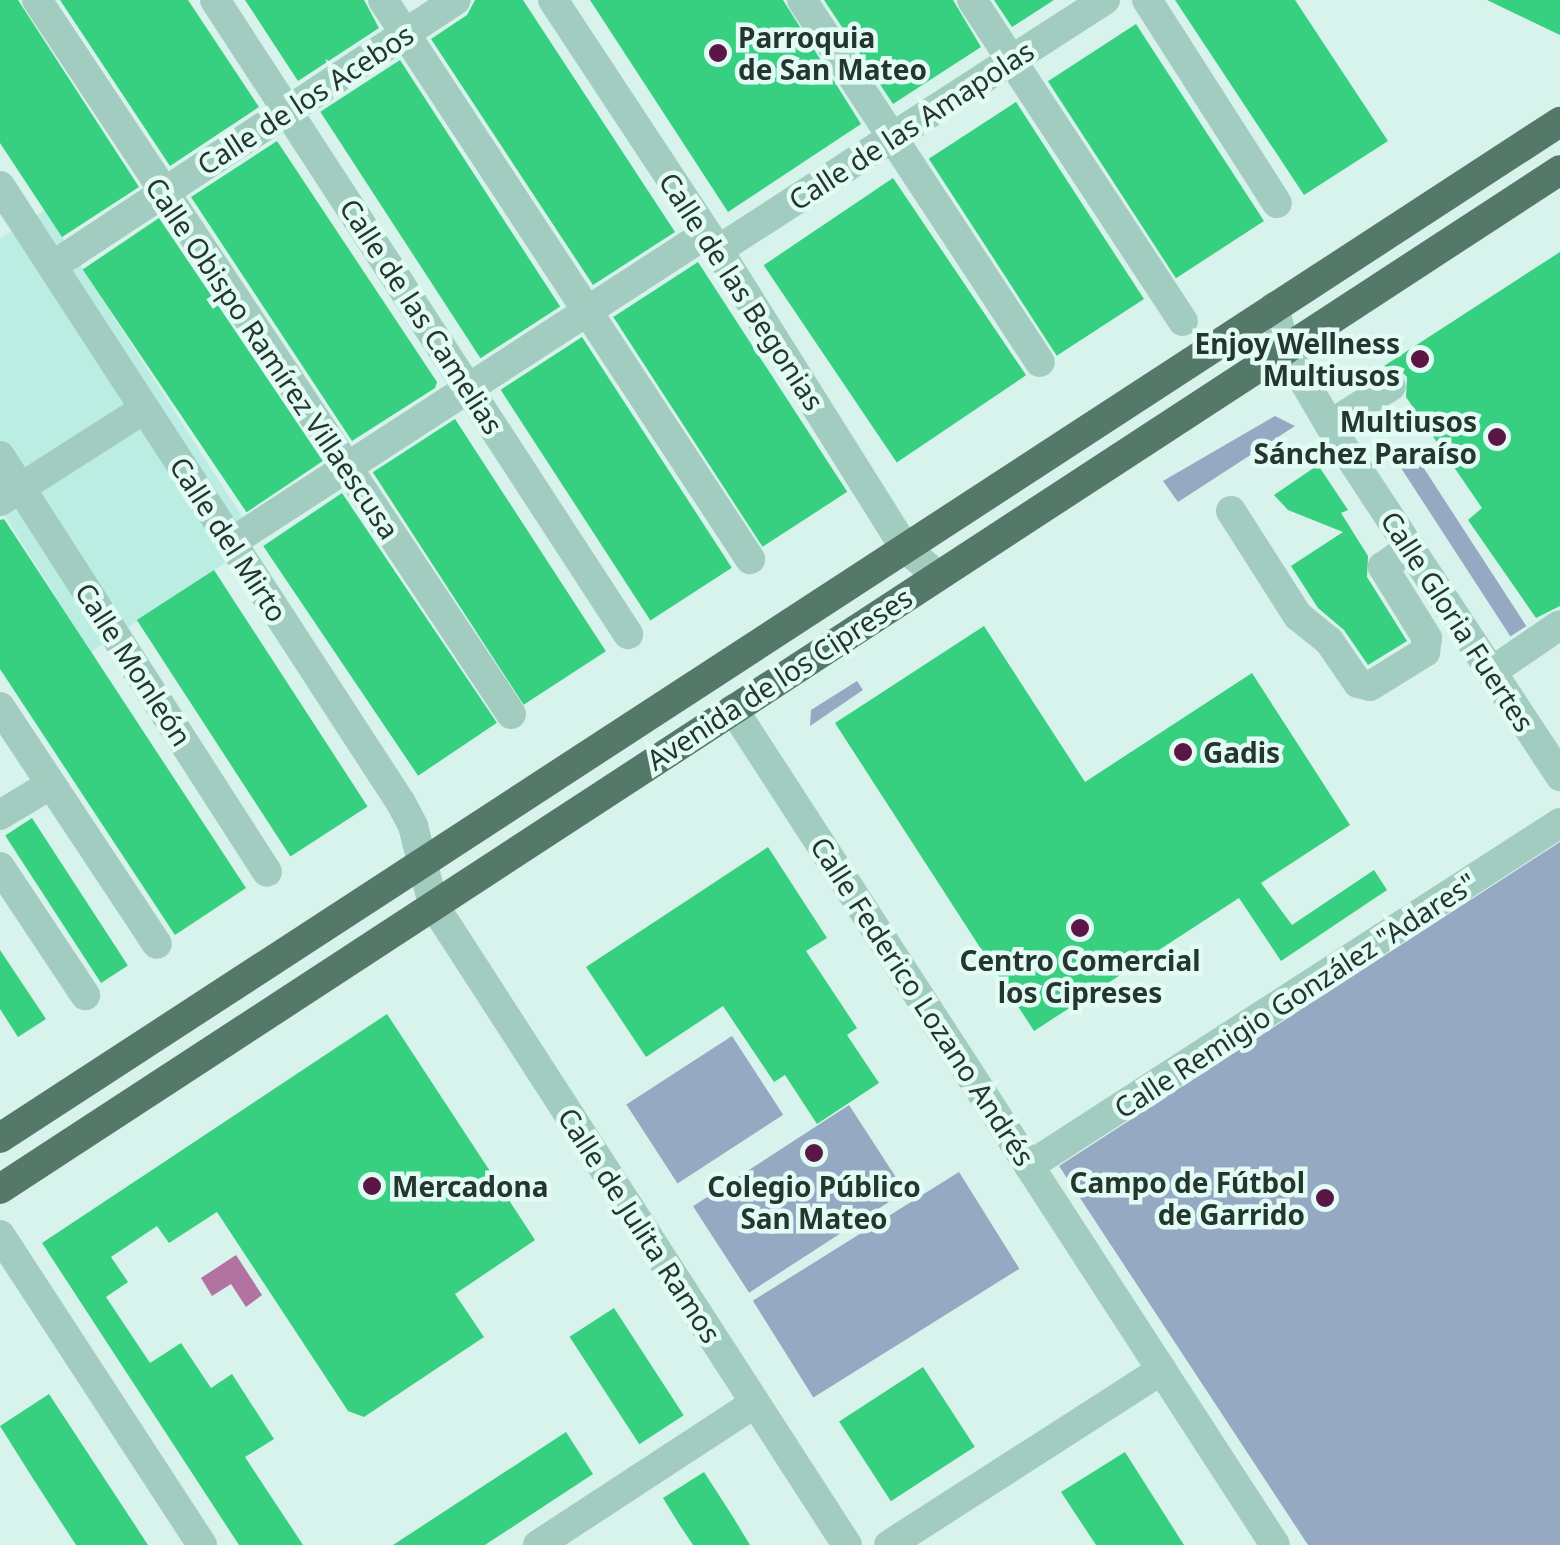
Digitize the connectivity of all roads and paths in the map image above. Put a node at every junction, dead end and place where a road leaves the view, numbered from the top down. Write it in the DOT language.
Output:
graph roads {
  1 [pos="37,0"];
  2 [pos="214,0"];
  3 [pos="383,0"];
  4 [pos="456,0"];
  5 [pos="553,0"];
  6 [pos="802,0"];
  7 [pos="972,0"];
  8 [pos="1104,0"];
  9 [pos="1146,0"];
  10 [pos="405,34"];
  11 [pos="1010,60"];
  12 [pos="288,111"];
  13 [pos="1560,122"];
  14 [pos="892,137"];
  15 [pos="1560,170"];
  16 [pos="0,186"];
  17 [pos="162,193"];
  18 [pos="1278,203"];
  19 [pos="712,242"];
  20 [pos="54,265"];
  21 [pos="1274,308"];
  22 [pos="588,310"];
  23 [pos="1183,321"];
  24 [pos="1284,349"];
  25 [pos="1040,362"];
  26 [pos="1391,386"];
  27 [pos="468,388"];
  28 [pos="144,409"];
  29 [pos="1330,425"];
  30 [pos="0,456"];
  31 [pos="346,468"];
  32 [pos="10,495"];
  33 [pos="1231,511"];
  34 [pos="232,542"];
  35 [pos="905,548"];
  36 [pos="1411,548"];
  37 [pos="750,560"];
  38 [pos="937,576"];
  39 [pos="1560,626"];
  40 [pos="628,634"];
  41 [pos="1491,672"];
  42 [pos="0,707"];
  43 [pos="733,709"];
  44 [pos="511,714"];
  45 [pos="1556,772"];
  46 [pos="50,785"];
  47 [pos="0,815"];
  48 [pos="1560,823"];
  49 [pos="424,864"];
  50 [pos="0,867"];
  51 [pos="267,872"];
  52 [pos="433,904"];
  53 [pos="156,944"];
  54 [pos="84,995"];
  55 [pos="0,1138"];
  56 [pos="1030,1166"];
  57 [pos="0,1189"];
  58 [pos="0,1235"];
  59 [pos="1162,1370"];
  60 [pos="755,1403"];
  61 [pos="202,1545"];
  62 [pos="538,1545"];
  63 [pos="847,1545"];
  64 [pos="889,1545"];
  65 [pos="1275,1545"];
  1 -- 17 [label="street, Calle Obispo Ramírez Villaescusa"];
  2 -- 12 [label="street, Calle de las Camelias"];
  3 -- 10 [label="street"];
  4 -- 10 [label="street, Calle de los Acebos"];
  5 -- 19 [label="street, Calle de las Begonias"];
  6 -- 14 [label="street"];
  7 -- 11 [label="street"];
  8 -- 11 [label="street, Calle de las Amapolas"];
  9 -- 18 [label="street"];
  10 -- 12 [label="street, Calle de los Acebos"];
  10 -- 22 [label="street"];
  11 -- 14 [label="street, Calle de las Amapolas"];
  11 -- 23 [label="street"];
  12 -- 17 [label="street, Calle de los Acebos"];
  12 -- 27 [label="street, Calle de las Camelias"];
  13 -- 21 [label="main road, Avenida de los Cipreses"];
  14 -- 19 [label="street, Calle de las Amapolas"];
  14 -- 25 [label="street"];
  15 -- 24 [label="main road, Avenida de los Cipreses"];
  16 -- 20 [label="street, Calle del Mirto"];
  17 -- 20 [label="street, Calle de los Acebos"];
  17 -- 31 [label="street, Calle Obispo Ramírez Villaescusa"];
  19 -- 22 [label="street, Calle de las Amapolas"];
  19 -- 35 [label="street, Calle de las Begonias"];
  20 -- 28 [label="street, Calle del Mirto"];
  21 -- 24 [label="street, Calle Gloria Fuertes"];
  21 -- 35 [label="main road, Avenida de los Cipreses"];
  22 -- 27 [label="street, Calle de las Amapolas"];
  22 -- 37 [label="street"];
  24 -- 29 [label="street, Calle Gloria Fuertes"];
  24 -- 38 [label="main road, Avenida de los Cipreses"];
  26 -- 29 [label="street"];
  27 -- 31 [label="street, Calle de las Amapolas"];
  27 -- 40 [label="street, Calle de las Camelias"];
  28 -- 32 [label="street"];
  28 -- 34 [label="street, Calle del Mirto"];
  29 -- 36 [label="street, Calle Gloria Fuertes"];
  30 -- 32 [label="street, Calle Monleón"];
  31 -- 34 [label="street, Calle de las Amapolas"];
  31 -- 44 [label="street, Calle Obispo Ramírez Villaescusa"];
  32 -- 51 [label="street, Calle Monleón"];
  33 -- 36 [label="street"];
  34 -- 49 [label="street, Calle del Mirto"];
  35 -- 38 [label="street, Calle de las Begonias"];
  35 -- 49 [label="main road, Avenida de los Cipreses"];
  36 -- 41 [label="street, Calle Gloria Fuertes"];
  38 -- 43 [label="main road, Avenida de los Cipreses"];
  39 -- 41 [label="street"];
  41 -- 45 [label="street, Calle Gloria Fuertes"];
  42 -- 46 [label="street"];
  43 -- 52 [label="main road, Avenida de los Cipreses"];
  43 -- 56 [label="street, Calle Federico Lozano Andrés"];
  46 -- 47 [label="street"];
  46 -- 53 [label="street"];
  48 -- 56 [label="street, Calle Remigio González \"Adares\""];
  49 -- 52 [label="street, Calle del Mirto"];
  49 -- 55 [label="main road, Avenida de los Cipreses"];
  50 -- 54 [label="street"];
  52 -- 57 [label="main road, Avenida de los Cipreses"];
  52 -- 60 [label="street, Calle de Julita Ramos"];
  56 -- 59 [label="street, Calle Federico Lozano Andrés"];
  58 -- 61 [label="street"];
  59 -- 64 [label="street"];
  59 -- 65 [label="street, Calle Federico Lozano Andrés"];
  60 -- 62 [label="street"];
  60 -- 63 [label="street, Calle de Julita Ramos"];
}
